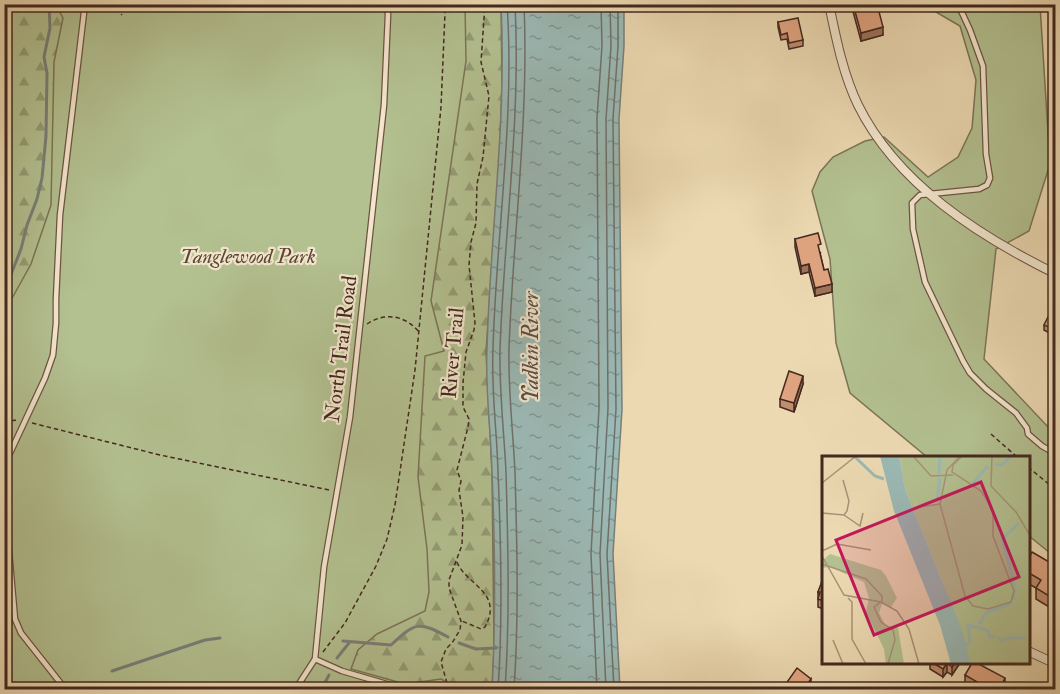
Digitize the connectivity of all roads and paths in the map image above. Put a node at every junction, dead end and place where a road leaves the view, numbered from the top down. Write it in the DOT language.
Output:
graph roads {
  1 [pos="85,4"];
  2 [pos="110,4"];
  3 [pos="387,4"];
  4 [pos="442,4"];
  5 [pos="484,4"];
  6 [pos="829,4"];
  7 [pos="958,4"];
  8 [pos="122,15"];
  9 [pos="931,194"];
  10 [pos="1056,274"];
  11 [pos="361,330"];
  12 [pos="419,332"];
  13 [pos="4,421"];
  14 [pos="24,421"];
  15 [pos="991,434"];
  16 [pos="1056,454"];
  17 [pos="1016,456"];
  18 [pos="4,466"];
  19 [pos="1030,468"];
  20 [pos="1056,490"];
  21 [pos="337,492"];
  22 [pos="4,495"];
  23 [pos="456,560"];
  24 [pos="461,621"];
  25 [pos="1030,651"];
  26 [pos="315,659"];
  27 [pos="1056,664"];
  28 [pos="66,690"];
  29 [pos="295,690"];
  30 [pos="410,690"];
  31 [pos="445,690"];
  32 [pos="450,690"];
  1 -- 14 [label="lane"];
  2 -- 8 [label="path"];
  3 -- 11 [label="lane, North Trail Road"];
  4 -- 12 [label="path"];
  5 -- 23 [label="path, River Trail"];
  6 -- 9 [label="street"];
  7 -- 9 [label="lane"];
  9 -- 10 [label="street"];
  9 -- 16 [label="lane"];
  11 -- 12 [label="path"];
  11 -- 21 [label="lane, North Trail Road"];
  12 -- 26 [label="path"];
  13 -- 14 [label="path"];
  14 -- 18 [label="lane"];
  14 -- 21 [label="path"];
  15 -- 17 [label="path"];
  19 -- 20 [label="path"];
  21 -- 26 [label="lane, North Trail Road"];
  22 -- 28 [label="lane"];
  23 -- 24 [label="path, River Trail"];
  23 -- 24 [label="path"];
  24 -- 32 [label="path"];
  25 -- 27 [label="street"];
  26 -- 29 [label="lane, North Trail Road"];
  26 -- 30 [label="lane"];
  30 -- 31 [label="lane"];
}
